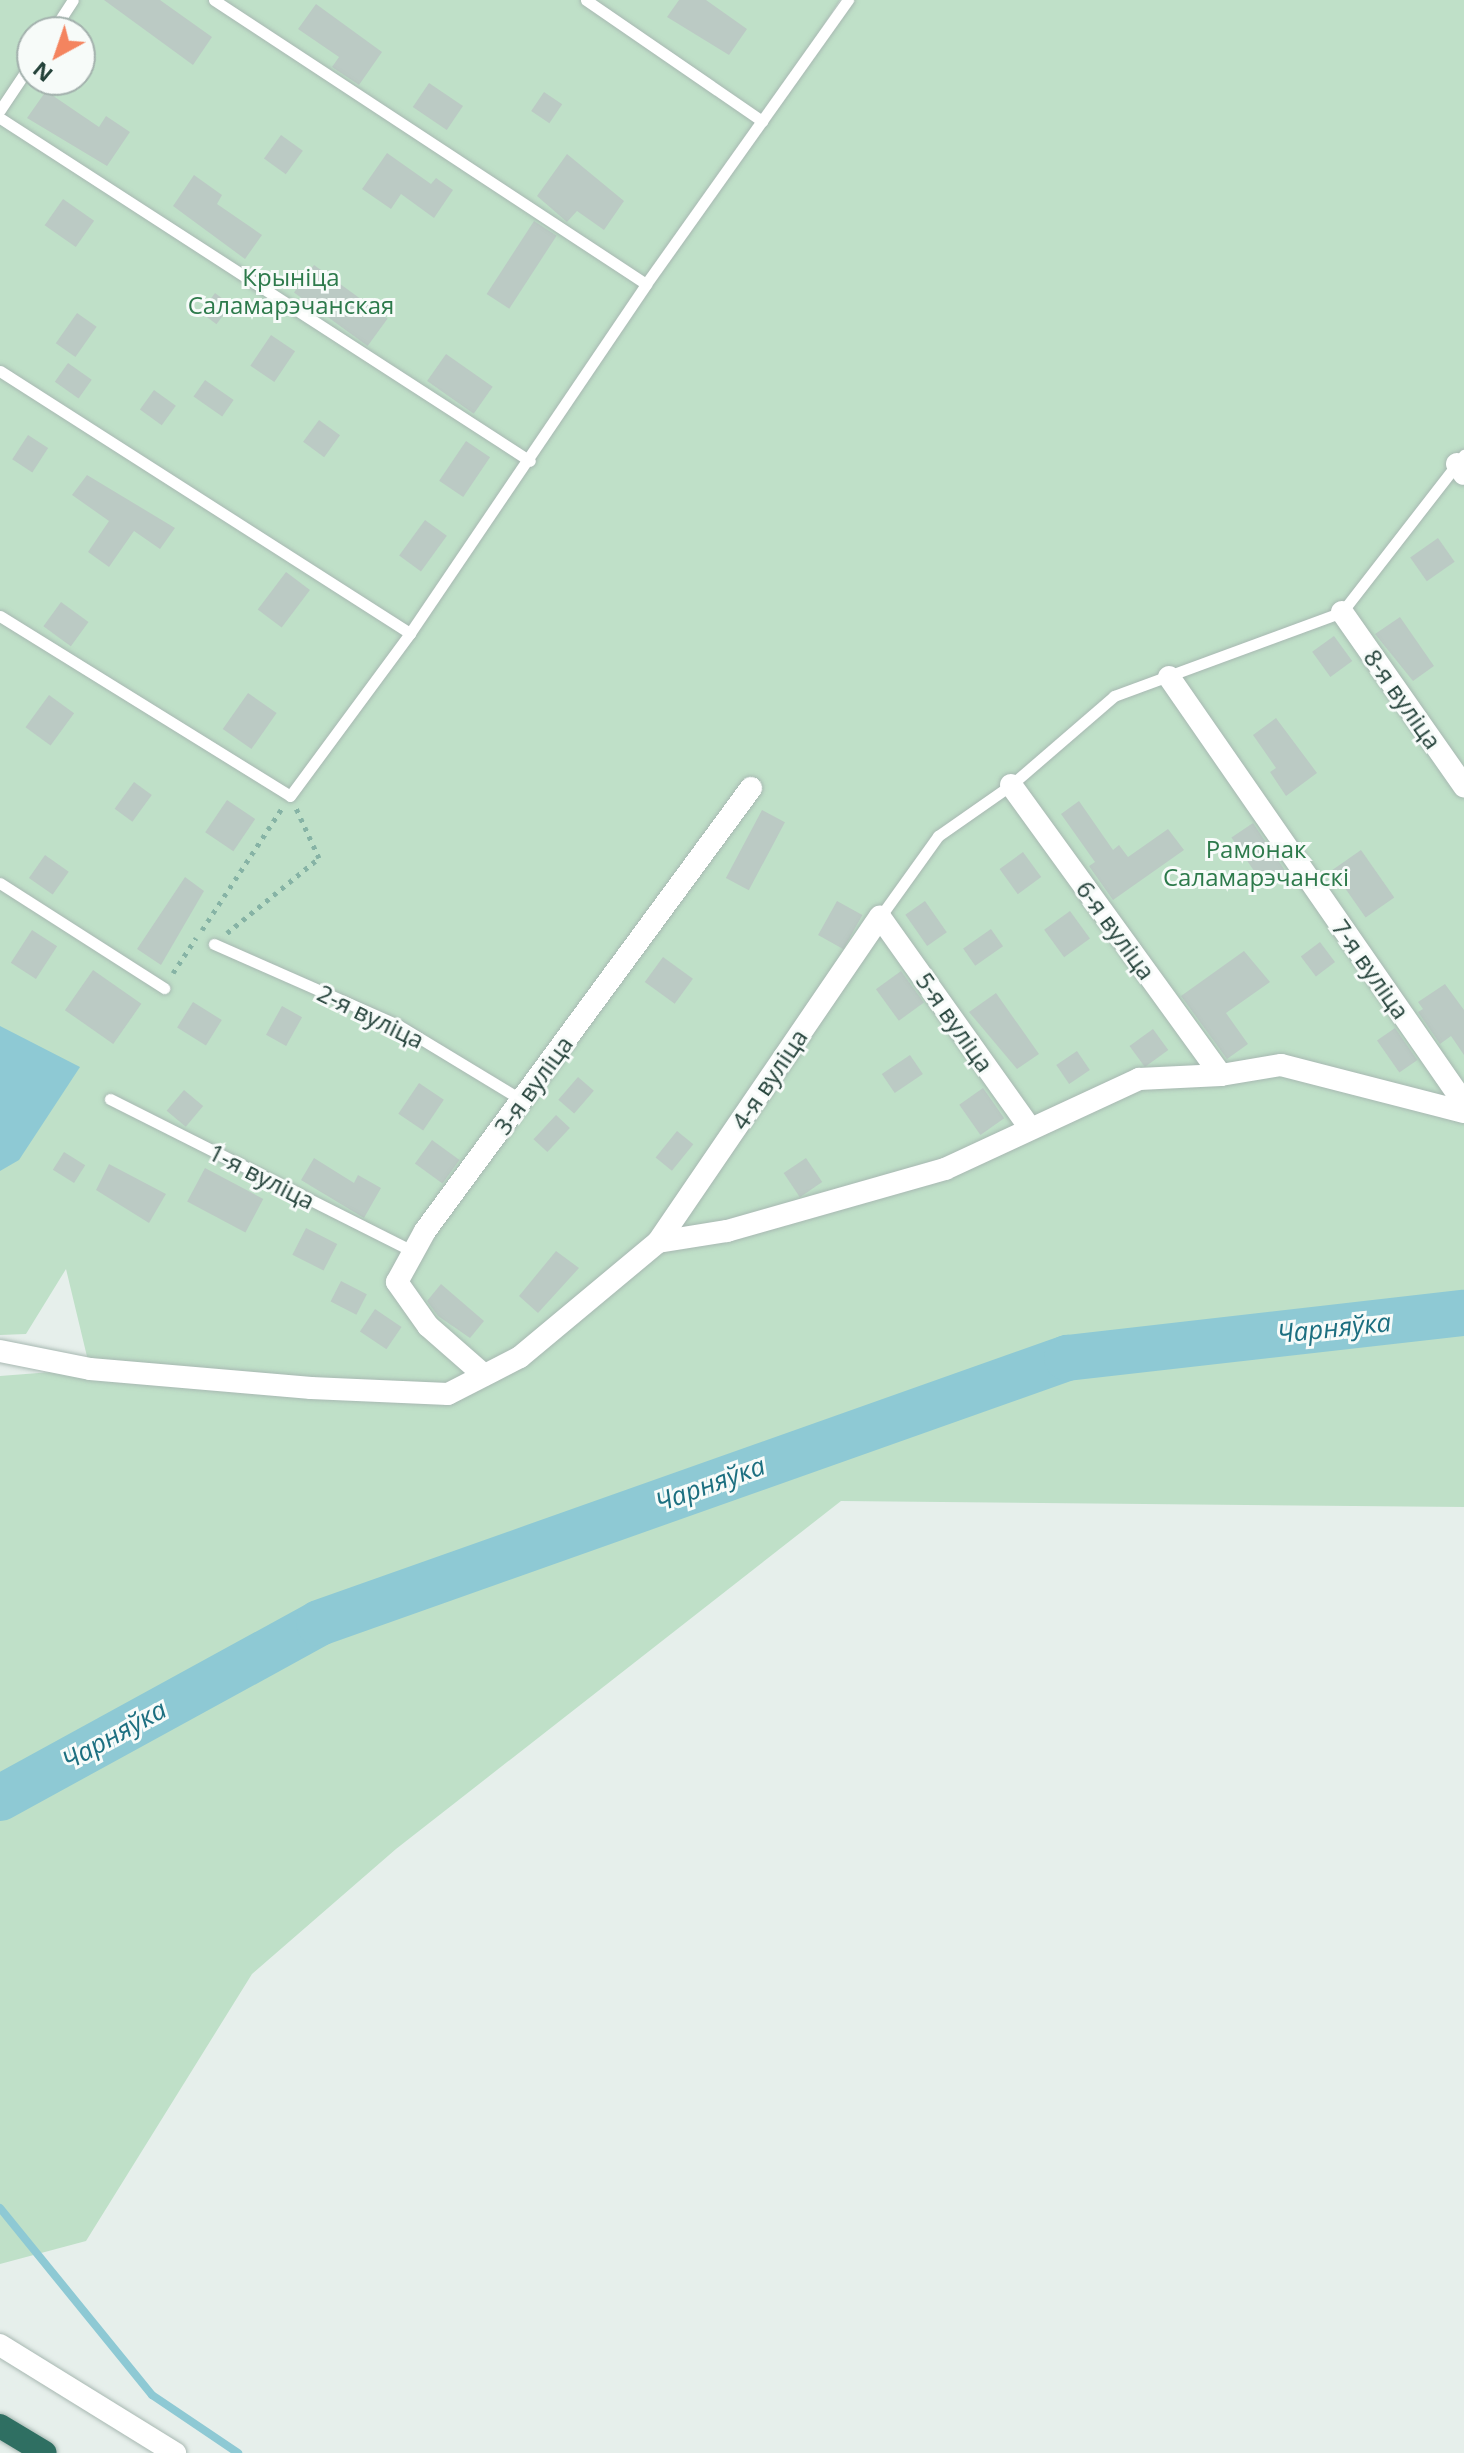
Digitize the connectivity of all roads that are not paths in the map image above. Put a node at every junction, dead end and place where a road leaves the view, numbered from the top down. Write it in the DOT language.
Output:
graph roads {
  1 [pos="214,0"];
  2 [pos="586,0"];
  3 [pos="848,0"];
  4 [pos="16,86"];
  5 [pos="0,110"];
  6 [pos="0,118"];
  7 [pos="762,121"];
  8 [pos="646,284"];
  9 [pos="0,371"];
  10 [pos="530,461"];
  11 [pos="1462,465"];
  12 [pos="1342,612"];
  13 [pos="0,616"];
  14 [pos="410,633"];
  15 [pos="1169,677"];
  16 [pos="1011,785"];
  17 [pos="1464,786"];
  18 [pos="751,788"];
  19 [pos="0,883"];
  20 [pos="880,917"];
  21 [pos="214,944"];
  22 [pos="164,988"];
  23 [pos="1221,1075"];
  24 [pos="110,1099"];
  25 [pos="522,1100"];
  26 [pos="1464,1103"];
  27 [pos="1464,1112"];
  28 [pos="1030,1128"];
  29 [pos="658,1242"];
  30 [pos="414,1252"];
  31 [pos="0,1351"];
  32 [pos="484,1375"];
  33 [pos="0,2345"];
  34 [pos="0,2426"];
  35 [pos="45,2453"];
  36 [pos="175,2453"];
  1 -- 8 [label="lane"];
  2 -- 7 [label="lane"];
  3 -- 7 [label="lane"];
  4 -- 5 [label="lane"];
  6 -- 10 [label="lane"];
  7 -- 8 [label="lane"];
  8 -- 10 [label="lane"];
  9 -- 14 [label="lane"];
  10 -- 14 [label="lane"];
  11 -- 12 [label="lane"];
  12 -- 15 [label="lane"];
  12 -- 17 [label="street, 8-я вуліца"];
  13 -- 14 [label="lane"];
  15 -- 16 [label="lane"];
  15 -- 26 [label="street, 7-я вуліца"];
  16 -- 20 [label="lane"];
  16 -- 23 [label="street, 6-я вуліца"];
  18 -- 25 [label="street, 3-я вуліца"];
  19 -- 22 [label="lane"];
  20 -- 28 [label="street, 5-я вуліца"];
  20 -- 29 [label="street, 4-я вуліца"];
  21 -- 25 [label="lane, 2-я вуліца"];
  23 -- 27 [label="street"];
  23 -- 28 [label="street"];
  24 -- 30 [label="lane, 1-я вуліца"];
  25 -- 30 [label="street, 3-я вуліца"];
  28 -- 29 [label="street"];
  29 -- 32 [label="street"];
  30 -- 32 [label="street, 3-я вуліца"];
  31 -- 32 [label="street"];
  33 -- 36 [label="street"];
  34 -- 35 [label="highway"];
}
